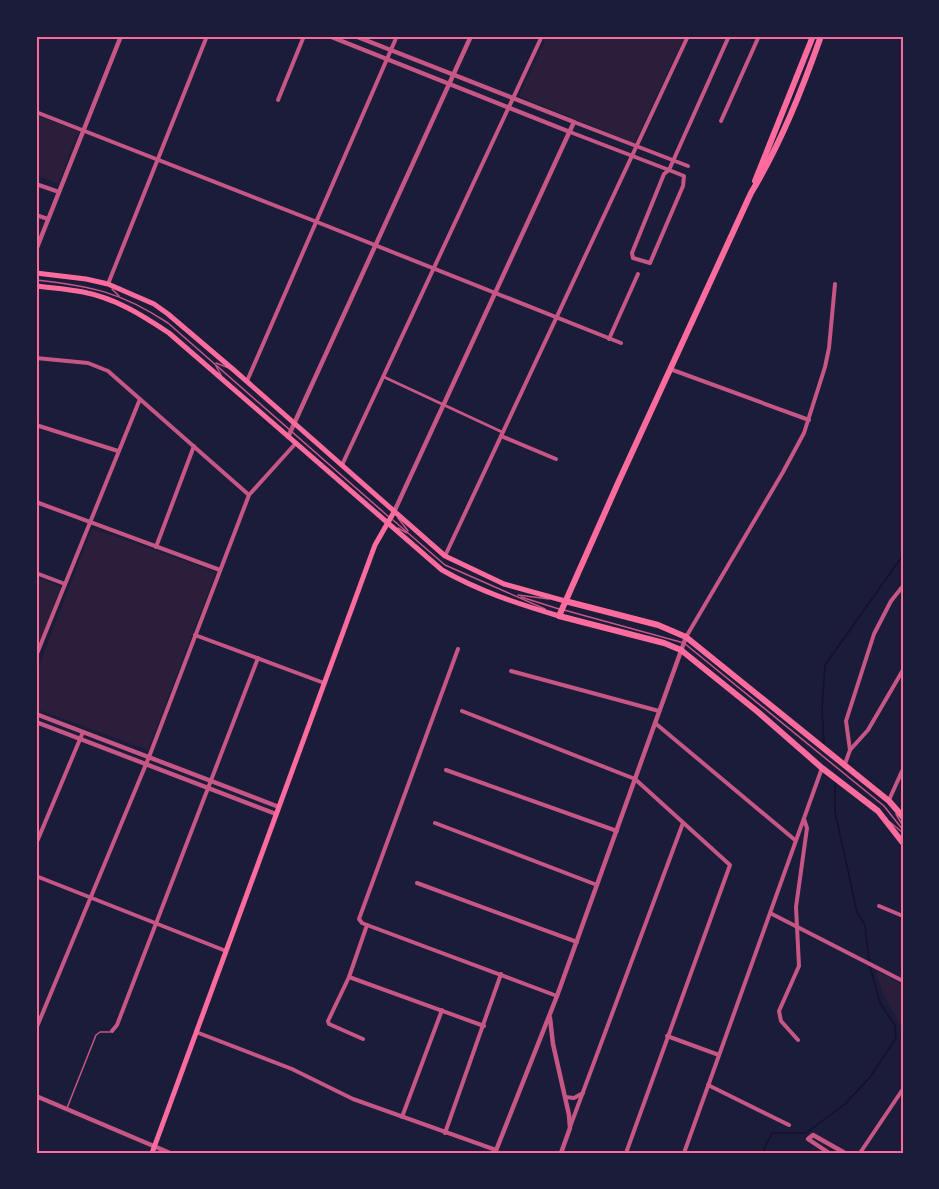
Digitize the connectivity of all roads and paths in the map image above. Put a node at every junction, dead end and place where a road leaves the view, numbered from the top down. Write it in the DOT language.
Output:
graph roads {
  1 [pos="121,36"];
  2 [pos="207,36"];
  3 [pos="304,36"];
  4 [pos="329,36"];
  5 [pos="356,36"];
  6 [pos="397,36"];
  7 [pos="471,36"];
  8 [pos="542,36"];
  9 [pos="688,36"];
  10 [pos="729,36"];
  11 [pos="759,36"];
  12 [pos="813,36"];
  13 [pos="821,36"];
  14 [pos="391,50"];
  15 [pos="387,59"];
  16 [pos="453,74"];
  17 [pos="449,84"];
  18 [pos="514,98"];
  19 [pos="278,100"];
  20 [pos="509,108"];
  21 [pos="36,112"];
  22 [pos="721,121"];
  23 [pos="574,122"];
  24 [pos="82,131"];
  25 [pos="570,132"];
  26 [pos="637,146"];
  27 [pos="633,156"];
  28 [pos="157,160"];
  29 [pos="673,160"];
  30 [pos="688,166"];
  31 [pos="669,170"];
  32 [pos="36,184"];
  33 [pos="59,192"];
  34 [pos="752,193"];
  35 [pos="36,215"];
  36 [pos="48,219"];
  37 [pos="317,222"];
  38 [pos="376,245"];
  39 [pos="36,250"];
  40 [pos="435,268"];
  41 [pos="36,273"];
  42 [pos="638,274"];
  43 [pos="36,280"];
  44 [pos="108,284"];
  45 [pos="835,284"];
  46 [pos="36,286"];
  47 [pos="495,293"];
  48 [pos="120,297"];
  49 [pos="108,299"];
  50 [pos="555,317"];
  51 [pos="609,339"];
  52 [pos="621,343"];
  53 [pos="36,358"];
  54 [pos="214,362"];
  55 [pos="670,369"];
  56 [pos="235,371"];
  57 [pos="384,377"];
  58 [pos="225,382"];
  59 [pos="246,382"];
  60 [pos="140,399"];
  61 [pos="444,405"];
  62 [pos="809,420"];
  63 [pos="294,423"];
  64 [pos="36,425"];
  65 [pos="291,430"];
  66 [pos="501,434"];
  67 [pos="288,437"];
  68 [pos="296,443"];
  69 [pos="194,446"];
  70 [pos="118,451"];
  71 [pos="556,459"];
  72 [pos="342,465"];
  73 [pos="249,495"];
  74 [pos="36,502"];
  75 [pos="390,517"];
  76 [pos="90,522"];
  77 [pos="410,535"];
  78 [pos="156,547"];
  79 [pos="445,556"];
  80 [pos="220,570"];
  81 [pos="36,573"];
  82 [pos="65,584"];
  83 [pos="903,586"];
  84 [pos="514,595"];
  85 [pos="565,601"];
  86 [pos="560,613"];
  87 [pos="195,635"];
  88 [pos="684,643"];
  89 [pos="38,644"];
  90 [pos="458,650"];
  91 [pos="36,656"];
  92 [pos="258,658"];
  93 [pos="903,670"];
  94 [pos="511,671"];
  95 [pos="324,683"];
  96 [pos="462,711"];
  97 [pos="659,711"];
  98 [pos="36,714"];
  99 [pos="36,722"];
  100 [pos="655,723"];
  101 [pos="83,732"];
  102 [pos="80,739"];
  103 [pos="850,750"];
  104 [pos="149,757"];
  105 [pos="146,765"];
  106 [pos="844,765"];
  107 [pos="824,769"];
  108 [pos="903,769"];
  109 [pos="446,770"];
  110 [pos="635,779"];
  111 [pos="211,780"];
  112 [pos="208,788"];
  113 [pos="889,801"];
  114 [pos="279,807"];
  115 [pos="878,811"];
  116 [pos="276,814"];
  117 [pos="903,817"];
  118 [pos="804,819"];
  119 [pos="435,823"];
  120 [pos="683,823"];
  121 [pos="903,826"];
  122 [pos="617,831"];
  123 [pos="903,831"];
  124 [pos="795,840"];
  125 [pos="903,843"];
  126 [pos="36,844"];
  127 [pos="36,876"];
  128 [pos="417,883"];
  129 [pos="598,886"];
  130 [pos="91,898"];
  131 [pos="879,906"];
  132 [pos="772,914"];
  133 [pos="903,916"];
  134 [pos="156,923"];
  135 [pos="368,925"];
  136 [pos="797,927"];
  137 [pos="577,942"];
  138 [pos="226,951"];
  139 [pos="501,974"];
  140 [pos="349,977"];
  141 [pos="903,981"];
  142 [pos="557,996"];
  143 [pos="442,1010"];
  144 [pos="549,1016"];
  145 [pos="484,1026"];
  146 [pos="36,1029"];
  147 [pos="112,1031"];
  148 [pos="196,1032"];
  149 [pos="667,1036"];
  150 [pos="363,1039"];
  151 [pos="798,1040"];
  152 [pos="719,1055"];
  153 [pos="708,1085"];
  154 [pos="903,1089"];
  155 [pos="583,1093"];
  156 [pos="36,1096"];
  157 [pos="565,1097"];
  158 [pos="67,1109"];
  159 [pos="402,1117"];
  160 [pos="789,1125"];
  161 [pos="570,1128"];
  162 [pos="445,1133"];
  163 [pos="153,1150"];
  164 [pos="495,1152"];
  165 [pos="170,1153"];
  166 [pos="561,1153"];
  167 [pos="626,1153"];
  168 [pos="684,1153"];
  169 [pos="830,1153"];
  170 [pos="845,1153"];
  171 [pos="860,1153"];
  1 -- 24 [label="street"];
  2 -- 28 [label="street"];
  3 -- 19 [label="street"];
  4 -- 15 [label="street"];
  5 -- 14 [label="street"];
  6 -- 14 [label="street"];
  7 -- 16 [label="street"];
  8 -- 18 [label="street"];
  9 -- 26 [label="street"];
  10 -- 29 [label="street"];
  11 -- 22 [label="street"];
  12 -- 34 [label="main road"];
  13 -- 34 [label="main road"];
  14 -- 15 [label="street"];
  14 -- 16 [label="street"];
  15 -- 17 [label="street"];
  15 -- 37 [label="street"];
  16 -- 17 [label="street"];
  16 -- 18 [label="street"];
  17 -- 20 [label="street"];
  17 -- 38 [label="street"];
  18 -- 20 [label="street"];
  18 -- 23 [label="street"];
  20 -- 25 [label="street"];
  20 -- 40 [label="street"];
  21 -- 24 [label="street"];
  23 -- 25 [label="street"];
  23 -- 26 [label="street"];
  24 -- 28 [label="street"];
  24 -- 33 [label="street"];
  25 -- 27 [label="street"];
  25 -- 47 [label="street"];
  26 -- 27 [label="street"];
  26 -- 29 [label="street"];
  27 -- 31 [label="street"];
  27 -- 50 [label="street"];
  28 -- 37 [label="street"];
  28 -- 44 [label="street"];
  29 -- 30 [label="street"];
  29 -- 31 [label="street"];
  31 -- 31 [label="street"];
  32 -- 33 [label="street"];
  33 -- 36 [label="street"];
  34 -- 55 [label="main road"];
  35 -- 36 [label="street"];
  36 -- 39 [label="street"];
  37 -- 38 [label="street"];
  37 -- 59 [label="street"];
  38 -- 40 [label="street"];
  38 -- 63 [label="street"];
  40 -- 47 [label="street"];
  40 -- 57 [label="street"];
  41 -- 44 [label="main road"];
  42 -- 51 [label="street"];
  43 -- 48 [label="lane"];
  44 -- 48 [label="lane"];
  44 -- 56 [label="main road"];
  45 -- 62 [label="street"];
  46 -- 49 [label="main road"];
  47 -- 50 [label="street"];
  47 -- 61 [label="street"];
  48 -- 49 [label="lane"];
  48 -- 54 [label="lane"];
  49 -- 58 [label="main road"];
  50 -- 51 [label="street"];
  50 -- 66 [label="street"];
  51 -- 52 [label="street"];
  53 -- 60 [label="street"];
  54 -- 56 [label="lane"];
  54 -- 58 [label="lane"];
  54 -- 65 [label="lane"];
  55 -- 62 [label="street"];
  55 -- 85 [label="main road"];
  56 -- 59 [label="main road"];
  57 -- 61 [label="street"];
  57 -- 72 [label="street"];
  58 -- 67 [label="main road"];
  59 -- 63 [label="main road"];
  60 -- 69 [label="street"];
  60 -- 70 [label="street"];
  61 -- 66 [label="street"];
  61 -- 75 [label="street"];
  62 -- 88 [label="street"];
  63 -- 65 [label="street"];
  63 -- 72 [label="main road"];
  64 -- 70 [label="street"];
  65 -- 67 [label="street"];
  65 -- 75 [label="lane"];
  66 -- 71 [label="street"];
  66 -- 79 [label="street"];
  67 -- 68 [label="main road"];
  68 -- 73 [label="street"];
  68 -- 75 [label="main road"];
  69 -- 73 [label="street"];
  69 -- 78 [label="street"];
  70 -- 76 [label="street"];
  72 -- 75 [label="main road"];
  73 -- 80 [label="street"];
  74 -- 76 [label="street"];
  75 -- 77 [label="lane"];
  75 -- 77 [label="lane"];
  75 -- 77 [label="lane"];
  75 -- 79 [label="main road"];
  75 -- 86 [label="main road"];
  75 -- 95 [label="main road"];
  76 -- 78 [label="street"];
  76 -- 82 [label="street"];
  77 -- 84 [label="lane"];
  78 -- 80 [label="street"];
  79 -- 85 [label="main road"];
  80 -- 87 [label="street"];
  81 -- 82 [label="street"];
  82 -- 89 [label="street"];
  83 -- 103 [label="street"];
  84 -- 85 [label="lane"];
  84 -- 86 [label="lane"];
  84 -- 86 [label="lane"];
  85 -- 86 [label="main road"];
  85 -- 88 [label="main road"];
  86 -- 88 [label="main road"];
  87 -- 92 [label="street"];
  87 -- 104 [label="street"];
  88 -- 97 [label="street"];
  88 -- 106 [label="main road"];
  88 -- 107 [label="main road"];
  88 -- 123 [label="lane"];
  89 -- 91 [label="street"];
  90 -- 135 [label="street"];
  92 -- 95 [label="street"];
  92 -- 111 [label="street"];
  93 -- 103 [label="street"];
  94 -- 97 [label="street"];
  95 -- 114 [label="main road"];
  96 -- 110 [label="street"];
  97 -- 100 [label="street"];
  98 -- 101 [label="street"];
  99 -- 102 [label="street"];
  100 -- 110 [label="street"];
  100 -- 124 [label="street"];
  101 -- 102 [label="street"];
  101 -- 104 [label="street"];
  102 -- 105 [label="street"];
  102 -- 126 [label="street"];
  103 -- 106 [label="street"];
  104 -- 105 [label="street"];
  104 -- 111 [label="street"];
  105 -- 112 [label="street"];
  105 -- 130 [label="street"];
  106 -- 113 [label="main road"];
  107 -- 115 [label="main road"];
  107 -- 118 [label="street"];
  108 -- 113 [label="street"];
  109 -- 122 [label="street"];
  110 -- 120 [label="street"];
  110 -- 122 [label="street"];
  111 -- 112 [label="street"];
  111 -- 114 [label="street"];
  112 -- 116 [label="street"];
  112 -- 134 [label="street"];
  113 -- 117 [label="main road"];
  113 -- 121 [label="lane"];
  114 -- 116 [label="main road"];
  115 -- 123 [label="lane"];
  115 -- 125 [label="main road"];
  116 -- 138 [label="main road"];
  118 -- 124 [label="street"];
  118 -- 136 [label="street"];
  119 -- 129 [label="street"];
  120 -- 149 [label="street"];
  120 -- 155 [label="street"];
  122 -- 129 [label="street"];
  124 -- 132 [label="street"];
  127 -- 130 [label="street"];
  128 -- 137 [label="street"];
  129 -- 137 [label="street"];
  130 -- 134 [label="street"];
  130 -- 146 [label="street"];
  131 -- 133 [label="street"];
  132 -- 136 [label="street"];
  132 -- 152 [label="street"];
  134 -- 138 [label="street"];
  134 -- 147 [label="street"];
  135 -- 139 [label="street"];
  135 -- 140 [label="street"];
  136 -- 141 [label="street"];
  136 -- 151 [label="street"];
  137 -- 142 [label="street"];
  138 -- 148 [label="main road"];
  139 -- 142 [label="street"];
  139 -- 145 [label="street"];
  140 -- 143 [label="street"];
  140 -- 150 [label="street"];
  142 -- 144 [label="street"];
  143 -- 145 [label="street"];
  143 -- 159 [label="street"];
  144 -- 157 [label="street"];
  144 -- 164 [label="street"];
  145 -- 162 [label="street"];
  147 -- 158 [label="lane"];
  148 -- 159 [label="street"];
  148 -- 163 [label="main road"];
  149 -- 152 [label="street"];
  149 -- 167 [label="street"];
  152 -- 153 [label="street"];
  153 -- 160 [label="street"];
  153 -- 168 [label="street"];
  154 -- 171 [label="street"];
  155 -- 157 [label="street"];
  155 -- 161 [label="street"];
  156 -- 158 [label="street"];
  157 -- 161 [label="street"];
  158 -- 163 [label="street"];
  159 -- 162 [label="street"];
  161 -- 166 [label="street"];
  162 -- 164 [label="street"];
  163 -- 165 [label="street"];
  169 -- 170 [label="street"];
}
